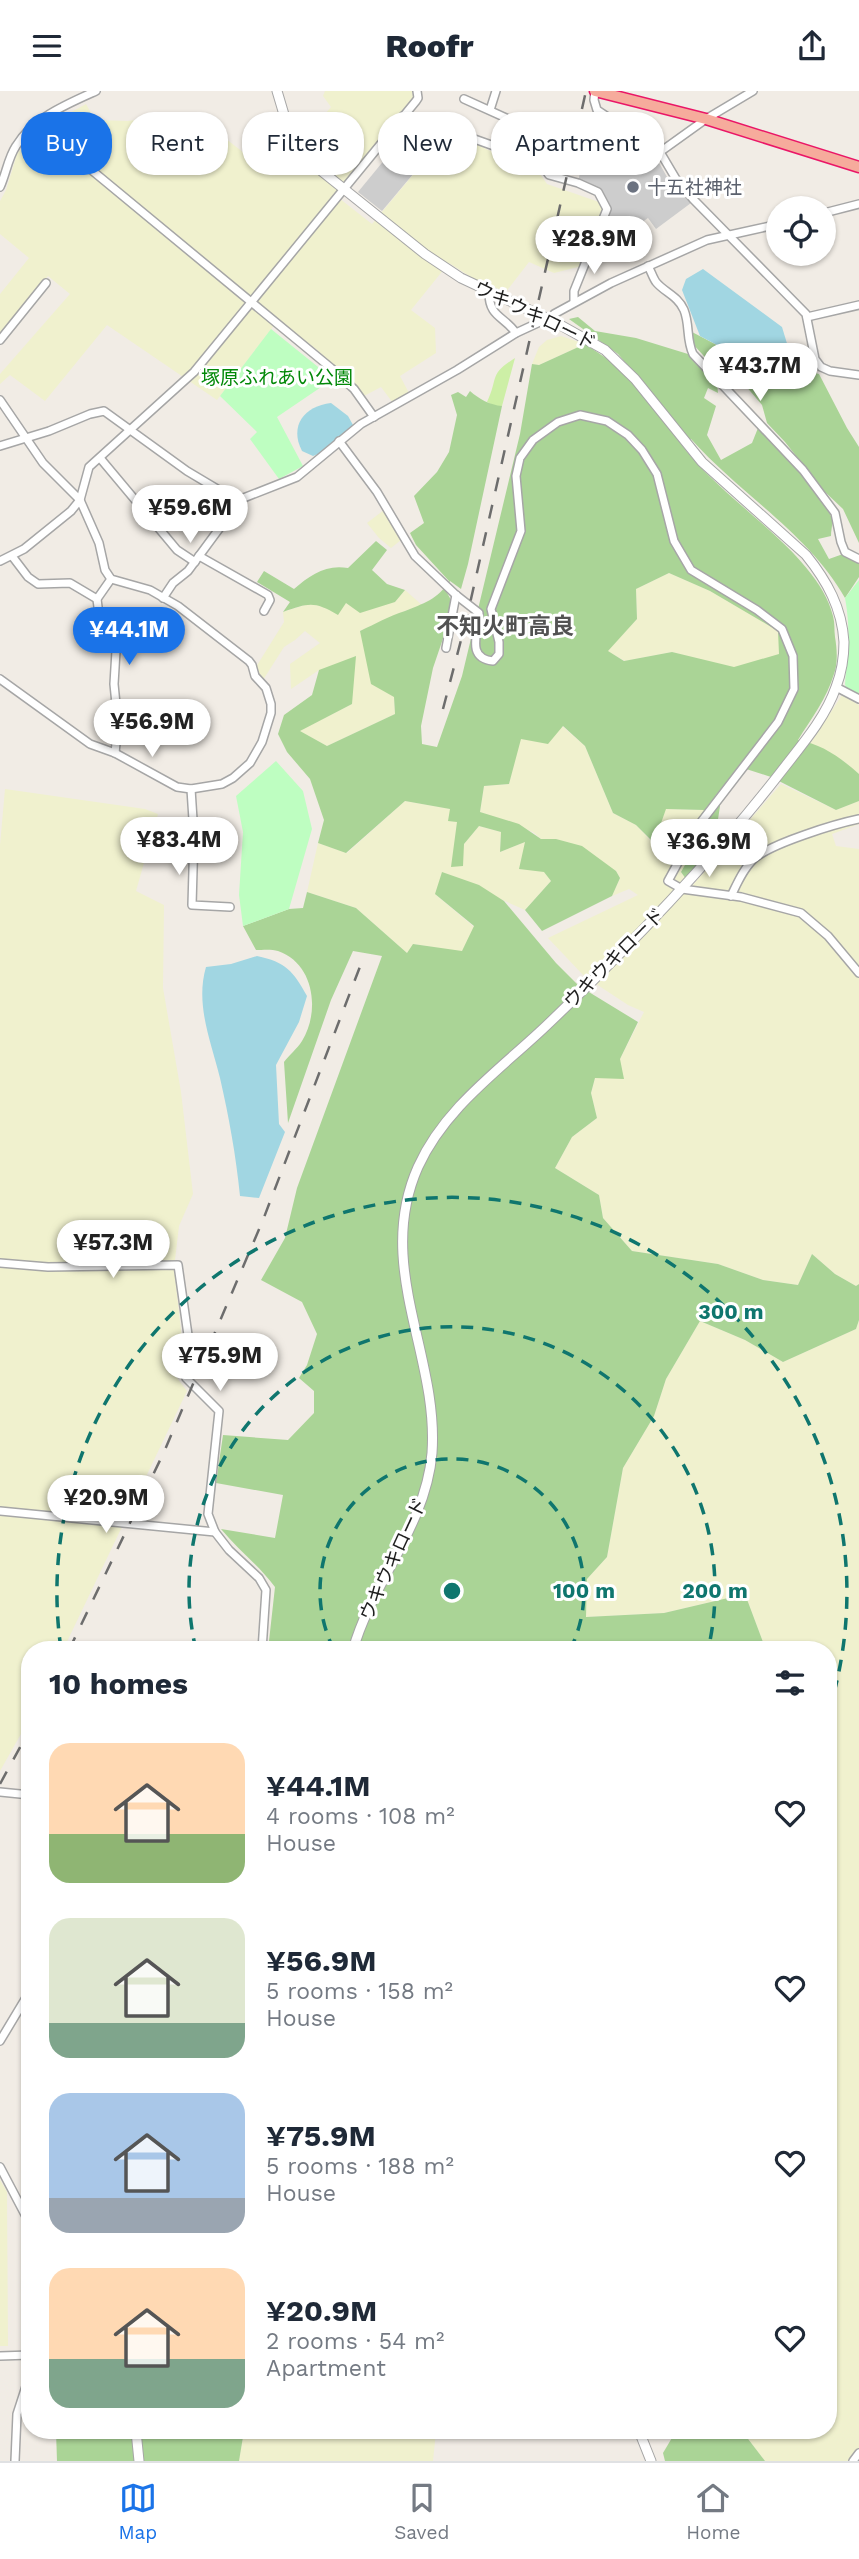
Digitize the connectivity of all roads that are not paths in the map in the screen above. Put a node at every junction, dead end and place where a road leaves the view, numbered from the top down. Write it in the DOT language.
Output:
graph roads {
  1 [pos="96,91"];
  2 [pos="277,91"];
  3 [pos="417,91"];
  4 [pos="496,91"];
  5 [pos="595,91"];
  6 [pos="753,91"];
  7 [pos="464,99"];
  8 [pos="490,110"];
  9 [pos="53,112"];
  10 [pos="406,112"];
  11 [pos="494,112"];
  12 [pos="600,112"];
  13 [pos="706,119"];
  14 [pos="477,139"];
  15 [pos="21,140"];
  16 [pos="378,146"];
  17 [pos="664,149"];
  18 [pos="664,159"];
  19 [pos="859,167"];
  20 [pos="97,175"];
  21 [pos="0,187"];
  22 [pos="343,189"];
  23 [pos="859,204"];
  24 [pos="836,210"];
  25 [pos="766,227"];
  26 [pos="730,235"];
  27 [pos="648,266"];
  28 [pos="46,283"];
  29 [pos="489,293"];
  30 [pos="574,301"];
  31 [pos="251,302"];
  32 [pos="859,305"];
  33 [pos="554,314"];
  34 [pos="807,317"];
  35 [pos="542,321"];
  36 [pos="516,333"];
  37 [pos="0,340"];
  38 [pos="859,376"];
  39 [pos="0,400"];
  40 [pos="374,417"];
  41 [pos="130,430"];
  42 [pos="26,439"];
  43 [pos="339,441"];
  44 [pos="0,446"];
  45 [pos="100,458"];
  46 [pos="241,499"];
  47 [pos="80,500"];
  48 [pos="12,556"];
  49 [pos="197,559"];
  50 [pos="859,559"];
  51 [pos="0,561"];
  52 [pos="111,579"];
  53 [pos="456,596"];
  54 [pos="163,598"];
  55 [pos="97,599"];
  56 [pos="264,611"];
  57 [pos="446,648"];
  58 [pos="0,679"];
  59 [pos="836,687"];
  60 [pos="859,699"];
  61 [pos="169,722"];
  62 [pos="118,724"];
  63 [pos="115,753"];
  64 [pos="191,789"];
  65 [pos="859,819"];
  66 [pos="682,889"];
  67 [pos="732,896"];
  68 [pos="230,907"];
  69 [pos="859,973"];
  70 [pos="0,1263"];
  71 [pos="0,1511"];
  72 [pos="215,1532"];
  73 [pos="263,1641"];
  74 [pos="356,1641"];
  75 [pos="0,1792"];
  76 [pos="21,1794"];
  77 [pos="21,2006"];
  78 [pos="0,2041"];
  79 [pos="0,2167"];
  80 [pos="21,2207"];
  81 [pos="21,2355"];
  82 [pos="0,2356"];
  83 [pos="21,2402"];
  84 [pos="137,2439"];
  85 [pos="642,2439"];
  86 [pos="859,2453"];
  87 [pos="15,2461"];
  88 [pos="139,2461"];
  89 [pos="651,2461"];
  90 [pos="853,2461"];
  1 -- 9 [label="street"];
  2 -- 22 [label="street, ウキウキロード"];
  3 -- 10 [label="street"];
  4 -- 8 [label="street"];
  5 -- 12 [label="street"];
  5 -- 13 [label="highway"];
  6 -- 13 [label="street"];
  7 -- 8 [label="street"];
  8 -- 11 [label="street"];
  13 -- 17 [label="street"];
  13 -- 19 [label="highway"];
  14 -- 30 [label="street"];
  15 -- 21 [label="street"];
  16 -- 22 [label="street"];
  18 -- 26 [label="street"];
  20 -- 31 [label="street"];
  22 -- 29 [label="street, ウキウキロード"];
  22 -- 31 [label="street"];
  23 -- 24 [label="street"];
  25 -- 26 [label="street"];
  26 -- 27 [label="street"];
  26 -- 34 [label="street"];
  27 -- 30 [label="street"];
  27 -- 50 [label="street"];
  28 -- 37 [label="street"];
  29 -- 36 [label="street"];
  29 -- 59 [label="street, ウキウキロード"];
  30 -- 33 [label="street"];
  31 -- 40 [label="street"];
  31 -- 41 [label="street"];
  32 -- 34 [label="street"];
  34 -- 38 [label="street"];
  35 -- 36 [label="street"];
  36 -- 40 [label="street"];
  39 -- 42 [label="street"];
  40 -- 43 [label="street"];
  41 -- 42 [label="street"];
  41 -- 45 [label="street"];
  41 -- 46 [label="street"];
  42 -- 44 [label="street"];
  42 -- 47 [label="street"];
  43 -- 46 [label="street"];
  43 -- 53 [label="street"];
  45 -- 47 [label="street"];
  45 -- 49 [label="street"];
  46 -- 49 [label="street"];
  47 -- 48 [label="street"];
  47 -- 52 [label="street"];
  48 -- 51 [label="street"];
  48 -- 55 [label="street"];
  49 -- 54 [label="street"];
  49 -- 56 [label="street"];
  52 -- 54 [label="street"];
  52 -- 55 [label="street"];
  53 -- 57 [label="street"];
  53 -- 66 [label="street"];
  54 -- 64 [label="street"];
  55 -- 62 [label="street"];
  58 -- 63 [label="street"];
  59 -- 60 [label="street"];
  59 -- 66 [label="street, ウキウキロード"];
  61 -- 62 [label="street"];
  62 -- 63 [label="street"];
  63 -- 64 [label="street"];
  64 -- 68 [label="street"];
  65 -- 67 [label="street"];
  66 -- 67 [label="street"];
  66 -- 74 [label="street, ウキウキロード"];
  67 -- 69 [label="street"];
  70 -- 72 [label="street"];
  71 -- 72 [label="street"];
  72 -- 73 [label="street"];
  75 -- 76 [label="street"];
  77 -- 78 [label="street"];
  79 -- 80 [label="street"];
  81 -- 82 [label="street"];
  83 -- 87 [label="street"];
  84 -- 88 [label="street"];
  85 -- 89 [label="street"];
  86 -- 90 [label="street"];
}
